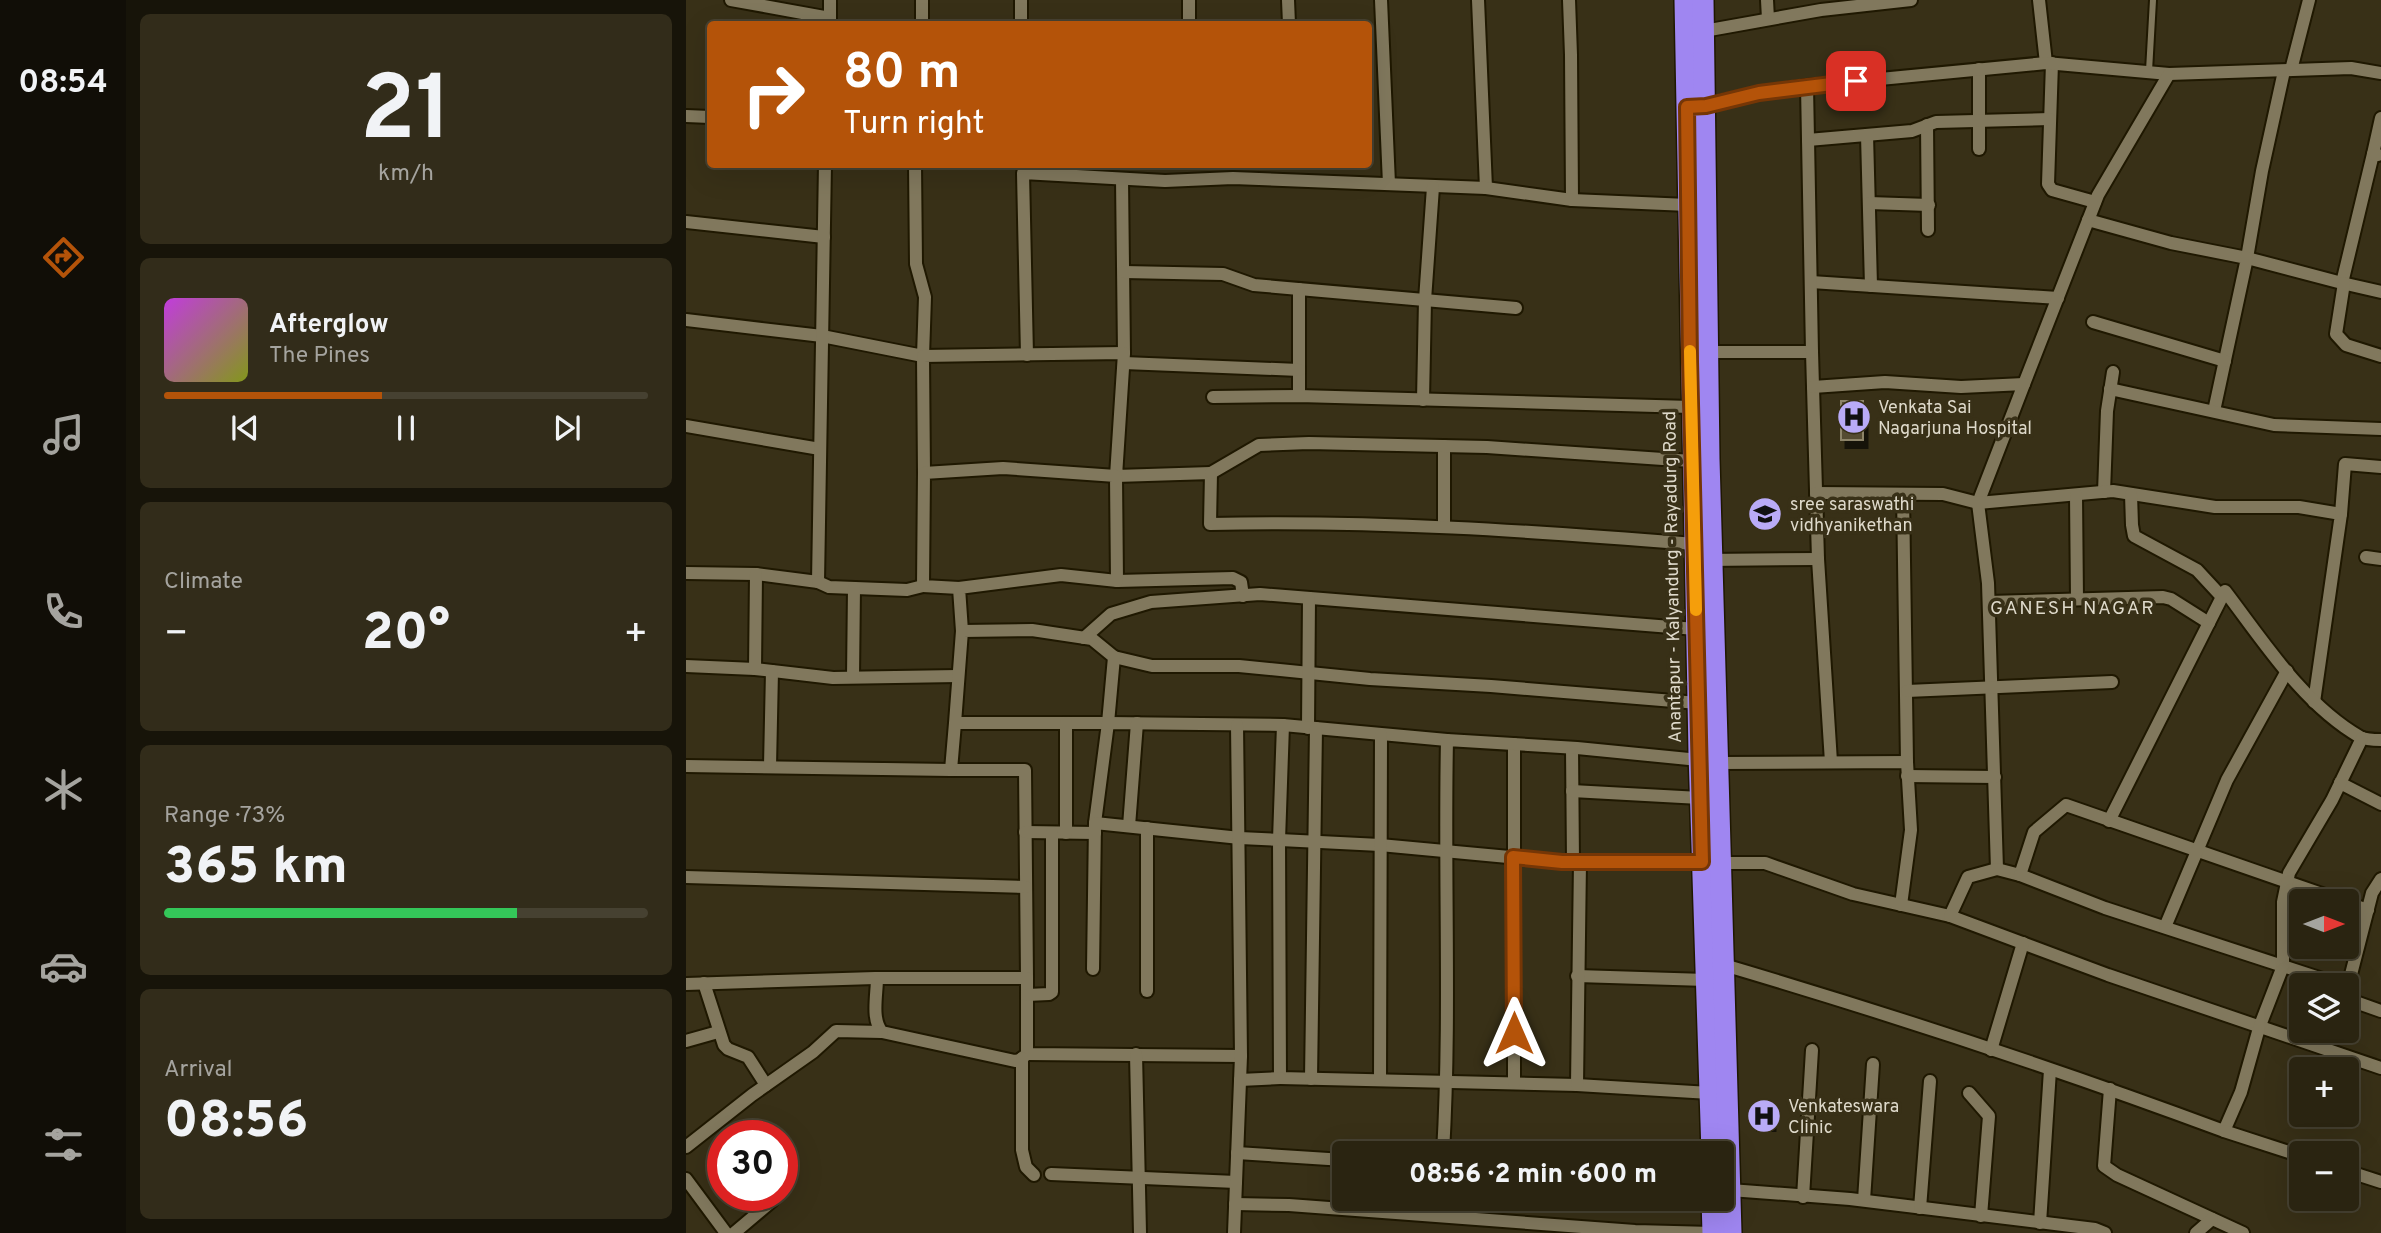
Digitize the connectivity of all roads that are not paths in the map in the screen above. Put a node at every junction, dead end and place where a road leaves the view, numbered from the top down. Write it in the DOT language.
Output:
graph roads {
  1 [pos="731,0"];
  2 [pos="830,0"];
  3 [pos="922,0"];
  4 [pos="1021,0"];
  5 [pos="1189,0"];
  6 [pos="1288,0"];
  7 [pos="1381,0"];
  8 [pos="1478,0"];
  9 [pos="1569,0"];
  10 [pos="1685,0"];
  11 [pos="1703,0"];
  12 [pos="1767,0"];
  13 [pos="1912,0"];
  14 [pos="2039,0"];
  15 [pos="2153,0"];
  16 [pos="2309,0"];
  17 [pos="1869,2"];
  18 [pos="1821,5"];
  19 [pos="1768,19"];
  20 [pos="830,21"];
  21 [pos="922,21"];
  22 [pos="1021,21"];
  23 [pos="1189,21"];
  24 [pos="1289,21"];
  25 [pos="1704,30"];
  26 [pos="2049,63"];
  27 [pos="1979,69"];
  28 [pos="2287,70"];
  29 [pos="2149,72"];
  30 [pos="2381,73"];
  31 [pos="2169,74"];
  32 [pos="1807,86"];
  33 [pos="1696,107"];
  34 [pos="686,116"];
  35 [pos="707,117"];
  36 [pos="2381,118"];
  37 [pos="2050,120"];
  38 [pos="1979,121"];
  39 [pos="1927,125"];
  40 [pos="1867,135"];
  41 [pos="1808,140"];
  42 [pos="1979,149"];
  43 [pos="2377,155"];
  44 [pos="825,168"];
  45 [pos="915,168"];
  46 [pos="1188,168"];
  47 [pos="1023,169"];
  48 [pos="1122,179"];
  49 [pos="1188,180"];
  50 [pos="1389,184"];
  51 [pos="1433,187"];
  52 [pos="1486,188"];
  53 [pos="1572,200"];
  54 [pos="2095,202"];
  55 [pos="1869,203"];
  56 [pos="1688,205"];
  57 [pos="1929,205"];
  58 [pos="2088,220"];
  59 [pos="686,222"];
  60 [pos="1928,230"];
  61 [pos="824,237"];
  62 [pos="2247,258"];
  63 [pos="1124,272"];
  64 [pos="1811,282"];
  65 [pos="2343,283"];
  66 [pos="1871,286"];
  67 [pos="1299,289"];
  68 [pos="2381,292"];
  69 [pos="2058,298"];
  70 [pos="1425,300"];
  71 [pos="1516,308"];
  72 [pos="686,320"];
  73 [pos="2093,322"];
  74 [pos="822,336"];
  75 [pos="1709,352"];
  76 [pos="1812,352"];
  77 [pos="1027,355"];
  78 [pos="923,356"];
  79 [pos="2381,356"];
  80 [pos="1124,358"];
  81 [pos="2225,361"];
  82 [pos="1299,370"];
  83 [pos="2113,372"];
  84 [pos="2024,384"];
  85 [pos="1813,387"];
  86 [pos="2110,389"];
  87 [pos="1299,396"];
  88 [pos="1213,397"];
  89 [pos="1423,400"];
  90 [pos="1691,407"];
  91 [pos="2214,411"];
  92 [pos="686,426"];
  93 [pos="2381,429"];
  94 [pos="1444,446"];
  95 [pos="820,449"];
  96 [pos="1692,461"];
  97 [pos="2381,467"];
  98 [pos="924,472"];
  99 [pos="1211,474"];
  100 [pos="1116,477"];
  101 [pos="2104,492"];
  102 [pos="1816,493"];
  103 [pos="1903,494"];
  104 [pos="2132,494"];
  105 [pos="2076,495"];
  106 [pos="1979,503"];
  107 [pos="2341,514"];
  108 [pos="1444,527"];
  109 [pos="1700,554"];
  110 [pos="2366,557"];
  111 [pos="1818,559"];
  112 [pos="2381,559"];
  113 [pos="686,573"];
  114 [pos="756,574"];
  115 [pos="1117,581"];
  116 [pos="818,582"];
  117 [pos="923,586"];
  118 [pos="854,588"];
  119 [pos="959,588"];
  120 [pos="1243,596"];
  121 [pos="2222,597"];
  122 [pos="1309,598"];
  123 [pos="2077,599"];
  124 [pos="1989,602"];
  125 [pos="2209,623"];
  126 [pos="1696,629"];
  127 [pos="962,631"];
  128 [pos="1084,638"];
  129 [pos="1114,657"];
  130 [pos="686,666"];
  131 [pos="755,669"];
  132 [pos="772,671"];
  133 [pos="2287,671"];
  134 [pos="1310,673"];
  135 [pos="958,676"];
  136 [pos="853,677"];
  137 [pos="2112,682"];
  138 [pos="1991,688"];
  139 [pos="1906,691"];
  140 [pos="2315,702"];
  141 [pos="1698,703"];
  142 [pos="955,723"];
  143 [pos="1066,723"];
  144 [pos="1108,723"];
  145 [pos="1137,723"];
  146 [pos="1237,725"];
  147 [pos="1283,725"];
  148 [pos="1312,728"];
  149 [pos="1381,735"];
  150 [pos="2362,738"];
  151 [pos="1447,740"];
  152 [pos="2381,740"];
  153 [pos="1514,744"];
  154 [pos="1572,748"];
  155 [pos="1708,761"];
  156 [pos="1831,762"];
  157 [pos="686,766"];
  158 [pos="770,766"];
  159 [pos="1907,769"];
  160 [pos="951,770"];
  161 [pos="1995,778"];
  162 [pos="2340,783"];
  163 [pos="1572,791"];
  164 [pos="1700,798"];
  165 [pos="2381,804"];
  166 [pos="2109,821"];
  167 [pos="1129,826"];
  168 [pos="1095,828"];
  169 [pos="1147,828"];
  170 [pos="1026,832"];
  171 [pos="1059,833"];
  172 [pos="1240,838"];
  173 [pos="1279,840"];
  174 [pos="1315,842"];
  175 [pos="1380,845"];
  176 [pos="1445,851"];
  177 [pos="2197,851"];
  178 [pos="1513,857"];
  179 [pos="1576,862"];
  180 [pos="1712,863"];
  181 [pos="1997,869"];
  182 [pos="2020,876"];
  183 [pos="686,877"];
  184 [pos="2381,879"];
  185 [pos="2287,881"];
  186 [pos="1026,887"];
  187 [pos="2309,889"];
  188 [pos="1901,905"];
  189 [pos="2359,907"];
  190 [pos="2368,911"];
  191 [pos="1950,916"];
  192 [pos="2165,927"];
  193 [pos="2023,943"];
  194 [pos="1724,965"];
  195 [pos="2283,966"];
  196 [pos="1093,970"];
  197 [pos="2304,973"];
  198 [pos="2351,973"];
  199 [pos="1577,976"];
  200 [pos="877,978"];
  201 [pos="1027,978"];
  202 [pos="1706,980"];
  203 [pos="704,983"];
  204 [pos="686,984"];
  205 [pos="1147,991"];
  206 [pos="1027,995"];
  207 [pos="2359,1003"];
  208 [pos="2381,1011"];
  209 [pos="2259,1028"];
  210 [pos="718,1032"];
  211 [pos="881,1032"];
  212 [pos="686,1041"];
  213 [pos="1812,1050"];
  214 [pos="1991,1050"];
  215 [pos="1136,1054"];
  216 [pos="1025,1056"];
  217 [pos="1241,1056"];
  218 [pos="1873,1064"];
  219 [pos="2381,1068"];
  220 [pos="2050,1070"];
  221 [pos="1280,1078"];
  222 [pos="1311,1079"];
  223 [pos="1240,1080"];
  224 [pos="1380,1080"];
  225 [pos="1930,1081"];
  226 [pos="1447,1082"];
  227 [pos="1514,1083"];
  228 [pos="766,1084"];
  229 [pos="1577,1085"];
  230 [pos="2110,1089"];
  231 [pos="1710,1093"];
  232 [pos="1969,1093"];
  233 [pos="2224,1131"];
  234 [pos="1444,1141"];
  235 [pos="1712,1141"];
  236 [pos="1722,1141"];
  237 [pos="686,1147"];
  238 [pos="2289,1152"];
  239 [pos="1237,1153"];
  240 [pos="1332,1159"];
  241 [pos="1051,1174"];
  242 [pos="1034,1175"];
  243 [pos="2359,1175"];
  244 [pos="1140,1178"];
  245 [pos="686,1179"];
  246 [pos="1236,1182"];
  247 [pos="2381,1182"];
  248 [pos="1734,1195"];
  249 [pos="1803,1197"];
  250 [pos="1864,1200"];
  251 [pos="1235,1204"];
  252 [pos="1920,1208"];
  253 [pos="760,1211"];
  254 [pos="1718,1211"];
  255 [pos="1725,1211"];
  256 [pos="1981,1216"];
  257 [pos="2212,1219"];
  258 [pos="2040,1223"];
  259 [pos="726,1233"];
  260 [pos="734,1233"];
  261 [pos="1140,1233"];
  262 [pos="1234,1233"];
  263 [pos="1713,1233"];
  264 [pos="1731,1233"];
  265 [pos="2105,1233"];
  266 [pos="2196,1233"];
  267 [pos="2243,1233"];
  1 -- 20 [label="street"];
  2 -- 20 [label="street"];
  3 -- 21 [label="street"];
  4 -- 22 [label="street"];
  5 -- 23 [label="street"];
  6 -- 24 [label="street"];
  7 -- 50 [label="street"];
  8 -- 52 [label="street"];
  9 -- 53 [label="street"];
  10 -- 33 [label="highway, Anantapur - Kalyandurg - Rayadurg Road"];
  11 -- 25 [label="highway, Anantapur - Kalyandurg - Rayadurg Road"];
  12 -- 19 [label="street"];
  13 -- 17 [label="street"];
  14 -- 26 [label="street"];
  15 -- 29 [label="lane"];
  16 -- 28 [label="street"];
  17 -- 18 [label="street"];
  18 -- 19 [label="street"];
  19 -- 25 [label="street"];
  25 -- 33 [label="highway, Anantapur - Kalyandurg - Rayadurg Road"];
  26 -- 27 [label="street"];
  26 -- 29 [label="street"];
  26 -- 37 [label="street"];
  27 -- 32 [label="street"];
  27 -- 38 [label="street"];
  28 -- 30 [label="street"];
  28 -- 31 [label="street"];
  28 -- 62 [label="street"];
  29 -- 31 [label="street"];
  31 -- 54 [label="street"];
  32 -- 33 [label="street"];
  32 -- 41 [label="street"];
  33 -- 56 [label="highway, Anantapur - Kalyandurg - Rayadurg Road"];
  33 -- 75 [label="highway, Anantapur - Kalyandurg - Rayadurg Road"];
  34 -- 35 [label="street"];
  36 -- 43 [label="street"];
  37 -- 38 [label="street"];
  37 -- 54 [label="street"];
  38 -- 39 [label="street"];
  38 -- 42 [label="street"];
  39 -- 40 [label="street"];
  39 -- 57 [label="street"];
  40 -- 41 [label="street"];
  40 -- 55 [label="street"];
  41 -- 64 [label="street"];
  43 -- 65 [label="street"];
  44 -- 61 [label="street"];
  45 -- 78 [label="street"];
  46 -- 49 [label="street"];
  47 -- 48 [label="street"];
  47 -- 77 [label="street"];
  48 -- 49 [label="street"];
  48 -- 63 [label="street"];
  49 -- 50 [label="street"];
  50 -- 51 [label="street"];
  51 -- 52 [label="street"];
  51 -- 70 [label="street"];
  52 -- 53 [label="street"];
  53 -- 56 [label="street"];
  54 -- 58 [label="street"];
  55 -- 57 [label="street"];
  55 -- 66 [label="street"];
  56 -- 90 [label="highway, Anantapur - Kalyandurg - Rayadurg Road"];
  57 -- 60 [label="street"];
  58 -- 62 [label="street"];
  58 -- 69 [label="street"];
  59 -- 61 [label="street"];
  61 -- 74 [label="street"];
  62 -- 65 [label="street"];
  62 -- 81 [label="street"];
  63 -- 67 [label="street"];
  63 -- 80 [label="street"];
  64 -- 66 [label="street"];
  64 -- 76 [label="street"];
  65 -- 68 [label="street"];
  65 -- 79 [label="street"];
  66 -- 69 [label="street"];
  67 -- 70 [label="street"];
  67 -- 82 [label="street"];
  69 -- 84 [label="street"];
  70 -- 71 [label="street"];
  70 -- 89 [label="street"];
  72 -- 74 [label="street"];
  73 -- 81 [label="street"];
  74 -- 78 [label="street"];
  74 -- 95 [label="street"];
  75 -- 76 [label="street"];
  75 -- 109 [label="highway, Anantapur - Kalyandurg - Rayadurg Road"];
  76 -- 85 [label="street"];
  77 -- 78 [label="street"];
  77 -- 80 [label="street"];
  78 -- 98 [label="street"];
  80 -- 82 [label="street"];
  80 -- 100 [label="street"];
  81 -- 91 [label="street"];
  82 -- 87 [label="street"];
  83 -- 86 [label="street"];
  84 -- 85 [label="street"];
  84 -- 106 [label="street"];
  85 -- 102 [label="street"];
  86 -- 91 [label="street"];
  86 -- 101 [label="street"];
  87 -- 88 [label="street"];
  87 -- 89 [label="street"];
  89 -- 90 [label="street"];
  90 -- 96 [label="highway, Anantapur - Kalyandurg - Rayadurg Road"];
  91 -- 93 [label="street"];
  92 -- 95 [label="street"];
  94 -- 96 [label="street"];
  94 -- 99 [label="street"];
  94 -- 108 [label="street"];
  95 -- 116 [label="street"];
  96 -- 109 [label="highway, Anantapur - Kalyandurg - Rayadurg Road"];
  97 -- 107 [label="street"];
  98 -- 100 [label="street"];
  98 -- 117 [label="street"];
  99 -- 100 [label="street"];
  99 -- 108 [label="street"];
  100 -- 115 [label="street"];
  101 -- 104 [label="street"];
  101 -- 105 [label="street"];
  102 -- 103 [label="street"];
  102 -- 111 [label="street"];
  103 -- 106 [label="street"];
  103 -- 139 [label="street"];
  104 -- 107 [label="street"];
  104 -- 121 [label="street"];
  105 -- 106 [label="street"];
  105 -- 123 [label="street"];
  106 -- 124 [label="street"];
  107 -- 140 [label="street"];
  108 -- 109 [label="street"];
  109 -- 111 [label="street"];
  109 -- 126 [label="highway, Anantapur - Kalyandurg - Rayadurg Road"];
  109 -- 155 [label="highway, Anantapur - Kalyandurg - Rayadurg Road"];
  110 -- 112 [label="street"];
  111 -- 156 [label="street"];
  113 -- 114 [label="street"];
  114 -- 116 [label="street"];
  114 -- 131 [label="street"];
  115 -- 119 [label="street"];
  115 -- 120 [label="street"];
  116 -- 118 [label="street"];
  117 -- 118 [label="street"];
  117 -- 119 [label="street"];
  118 -- 136 [label="street"];
  119 -- 127 [label="street"];
  120 -- 122 [label="street"];
  120 -- 128 [label="street"];
  121 -- 125 [label="street"];
  121 -- 133 [label="street"];
  122 -- 126 [label="street"];
  122 -- 134 [label="street"];
  123 -- 124 [label="street"];
  123 -- 125 [label="street"];
  124 -- 138 [label="street"];
  125 -- 166 [label="street"];
  126 -- 141 [label="highway, Anantapur - Kalyandurg - Rayadurg Road"];
  127 -- 128 [label="street"];
  127 -- 135 [label="street"];
  128 -- 129 [label="street"];
  129 -- 134 [label="street"];
  129 -- 144 [label="street"];
  130 -- 131 [label="street"];
  131 -- 132 [label="street"];
  132 -- 136 [label="street"];
  132 -- 158 [label="street"];
  133 -- 140 [label="street"];
  133 -- 177 [label="street"];
  134 -- 141 [label="street"];
  134 -- 148 [label="street"];
  135 -- 136 [label="street"];
  135 -- 142 [label="street"];
  137 -- 138 [label="street"];
  138 -- 139 [label="street"];
  138 -- 161 [label="street"];
  139 -- 159 [label="street"];
  140 -- 150 [label="street"];
  141 -- 155 [label="highway, Anantapur - Kalyandurg - Rayadurg Road"];
  142 -- 143 [label="street"];
  142 -- 160 [label="street"];
  143 -- 144 [label="street"];
  143 -- 171 [label="street"];
  144 -- 145 [label="street"];
  144 -- 168 [label="street"];
  145 -- 146 [label="street"];
  145 -- 167 [label="street"];
  146 -- 147 [label="street"];
  146 -- 172 [label="street"];
  147 -- 148 [label="street"];
  147 -- 173 [label="street"];
  148 -- 149 [label="street"];
  148 -- 174 [label="street"];
  149 -- 151 [label="street"];
  149 -- 175 [label="street"];
  150 -- 152 [label="street"];
  150 -- 162 [label="street"];
  151 -- 153 [label="street"];
  151 -- 176 [label="street"];
  153 -- 154 [label="street"];
  153 -- 178 [label="street"];
  154 -- 155 [label="street"];
  154 -- 163 [label="street"];
  155 -- 156 [label="street"];
  155 -- 164 [label="highway, Anantapur - Kalyandurg - Rayadurg Road"];
  155 -- 180 [label="highway, Anantapur - Kalyandurg - Rayadurg Road"];
  156 -- 159 [label="street"];
  157 -- 158 [label="street"];
  158 -- 160 [label="street"];
  159 -- 161 [label="street"];
  159 -- 188 [label="street"];
  160 -- 170 [label="street"];
  161 -- 181 [label="street"];
  162 -- 165 [label="street"];
  162 -- 185 [label="street"];
  163 -- 164 [label="street"];
  163 -- 179 [label="street"];
  164 -- 180 [label="highway, Anantapur - Kalyandurg - Rayadurg Road"];
  166 -- 177 [label="street"];
  166 -- 182 [label="street"];
  167 -- 168 [label="street"];
  167 -- 169 [label="street"];
  168 -- 171 [label="street"];
  168 -- 196 [label="street"];
  169 -- 172 [label="street"];
  169 -- 205 [label="street"];
  170 -- 171 [label="street"];
  170 -- 186 [label="street"];
  171 -- 206 [label="street"];
  172 -- 173 [label="street"];
  172 -- 217 [label="street"];
  173 -- 174 [label="street"];
  173 -- 221 [label="street"];
  174 -- 175 [label="street"];
  174 -- 222 [label="street"];
  175 -- 176 [label="street"];
  175 -- 224 [label="street"];
  176 -- 178 [label="street"];
  176 -- 226 [label="street"];
  177 -- 185 [label="street"];
  177 -- 192 [label="street"];
  178 -- 179 [label="street"];
  178 -- 227 [label="street"];
  179 -- 180 [label="street"];
  179 -- 199 [label="street"];
  180 -- 188 [label="street"];
  180 -- 194 [label="highway, Anantapur - Kalyandurg - Rayadurg Road"];
  180 -- 202 [label="highway, Anantapur - Kalyandurg - Rayadurg Road"];
  181 -- 182 [label="street"];
  181 -- 191 [label="street"];
  182 -- 192 [label="street"];
  183 -- 186 [label="street"];
  184 -- 190 [label="street"];
  185 -- 187 [label="street"];
  185 -- 195 [label="street"];
  186 -- 201 [label="street"];
  188 -- 191 [label="street"];
  189 -- 190 [label="street"];
  190 -- 198 [label="street"];
  191 -- 193 [label="street"];
  192 -- 195 [label="street"];
  193 -- 209 [label="street"];
  193 -- 214 [label="street"];
  194 -- 214 [label="street"];
  194 -- 236 [label="highway, Anantapur - Kalyandurg - Rayadurg Road"];
  195 -- 197 [label="street"];
  195 -- 209 [label="street"];
  199 -- 202 [label="street"];
  199 -- 229 [label="street"];
  200 -- 201 [label="street"];
  200 -- 203 [label="street"];
  200 -- 211 [label="street"];
  201 -- 206 [label="street"];
  202 -- 231 [label="highway, Anantapur - Kalyandurg - Rayadurg Road"];
  203 -- 204 [label="street"];
  203 -- 210 [label="street"];
  206 -- 216 [label="street"];
  207 -- 208 [label="street"];
  209 -- 219 [label="street"];
  209 -- 233 [label="street"];
  210 -- 212 [label="street"];
  210 -- 228 [label="street"];
  211 -- 216 [label="street"];
  211 -- 228 [label="street"];
  213 -- 249 [label="street"];
  214 -- 220 [label="street"];
  215 -- 216 [label="street"];
  215 -- 217 [label="street"];
  215 -- 244 [label="street"];
  216 -- 242 [label="street"];
  217 -- 223 [label="street"];
  218 -- 250 [label="street"];
  220 -- 230 [label="street"];
  220 -- 258 [label="street"];
  221 -- 222 [label="street"];
  221 -- 223 [label="street"];
  222 -- 224 [label="street"];
  223 -- 239 [label="street"];
  224 -- 226 [label="street"];
  225 -- 252 [label="street"];
  226 -- 227 [label="street"];
  226 -- 234 [label="street"];
  227 -- 229 [label="street"];
  228 -- 237 [label="street"];
  229 -- 231 [label="street"];
  230 -- 233 [label="street"];
  230 -- 257 [label="street"];
  231 -- 235 [label="highway, Anantapur - Kalyandurg - Rayadurg Road"];
  232 -- 256 [label="street"];
  233 -- 238 [label="street"];
  239 -- 240 [label="street"];
  239 -- 246 [label="street"];
  241 -- 244 [label="street"];
  243 -- 247 [label="street"];
  244 -- 246 [label="street"];
  244 -- 261 [label="street"];
  245 -- 259 [label="street"];
  246 -- 251 [label="street"];
  248 -- 249 [label="street"];
  249 -- 250 [label="street"];
  250 -- 252 [label="street"];
  251 -- 262 [label="street"];
  251 -- 263 [label="street"];
  252 -- 256 [label="street"];
  253 -- 260 [label="street"];
  254 -- 263 [label="highway, Anantapur - Kalyandurg - Rayadurg Road"];
  255 -- 264 [label="highway, Anantapur - Kalyandurg - Rayadurg Road"];
  256 -- 258 [label="street"];
  257 -- 266 [label="street"];
  257 -- 267 [label="street"];
  258 -- 265 [label="street"];
}
